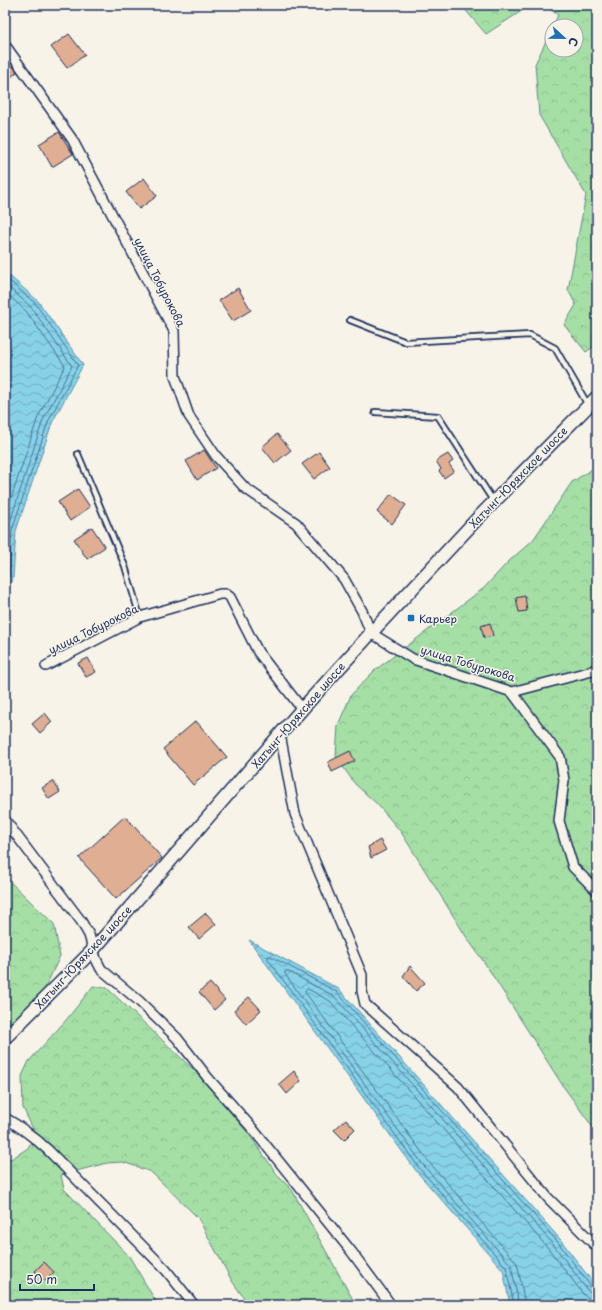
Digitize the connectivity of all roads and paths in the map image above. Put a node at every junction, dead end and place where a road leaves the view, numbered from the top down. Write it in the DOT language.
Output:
graph roads {
  1 [pos="5,45"];
  2 [pos="350,320"];
  3 [pos="594,400"];
  4 [pos="375,412"];
  5 [pos="78,454"];
  6 [pos="494,502"];
  7 [pos="140,617"];
  8 [pos="371,632"];
  9 [pos="46,666"];
  10 [pos="597,668"];
  11 [pos="512,692"];
  12 [pos="302,709"];
  13 [pos="280,734"];
  14 [pos="5,820"];
  15 [pos="597,891"];
  16 [pos="93,950"];
  17 [pos="5,1038"];
  18 [pos="5,1118"];
  19 [pos="5,1238"];
  20 [pos="597,1246"];
  21 [pos="5,1251"];
  22 [pos="194,1305"];
  23 [pos="391,1305"];
  1 -- 8 [label="street, улица Тобурокова"];
  2 -- 3 [label="lane"];
  3 -- 6 [label="street, Хатынг-Юряхское шоссе"];
  4 -- 6 [label="lane"];
  5 -- 7 [label="lane"];
  6 -- 8 [label="street, Хатынг-Юряхское шоссе"];
  7 -- 9 [label="street, улица Тобурокова"];
  7 -- 12 [label="street, улица Тобурокова"];
  8 -- 11 [label="street, улица Тобурокова"];
  8 -- 12 [label="street, Хатынг-Юряхское шоссе"];
  10 -- 11 [label="street, улица Тобурокова"];
  11 -- 15 [label="street"];
  12 -- 13 [label="street, Хатынг-Юряхское шоссе"];
  13 -- 16 [label="street, Хатынг-Юряхское шоссе"];
  13 -- 20 [label="street"];
  14 -- 16 [label="street"];
  16 -- 17 [label="street, Хатынг-Юряхское шоссе"];
  16 -- 23 [label="street"];
  18 -- 22 [label="street"];
  19 -- 21 [label="path"];
}
